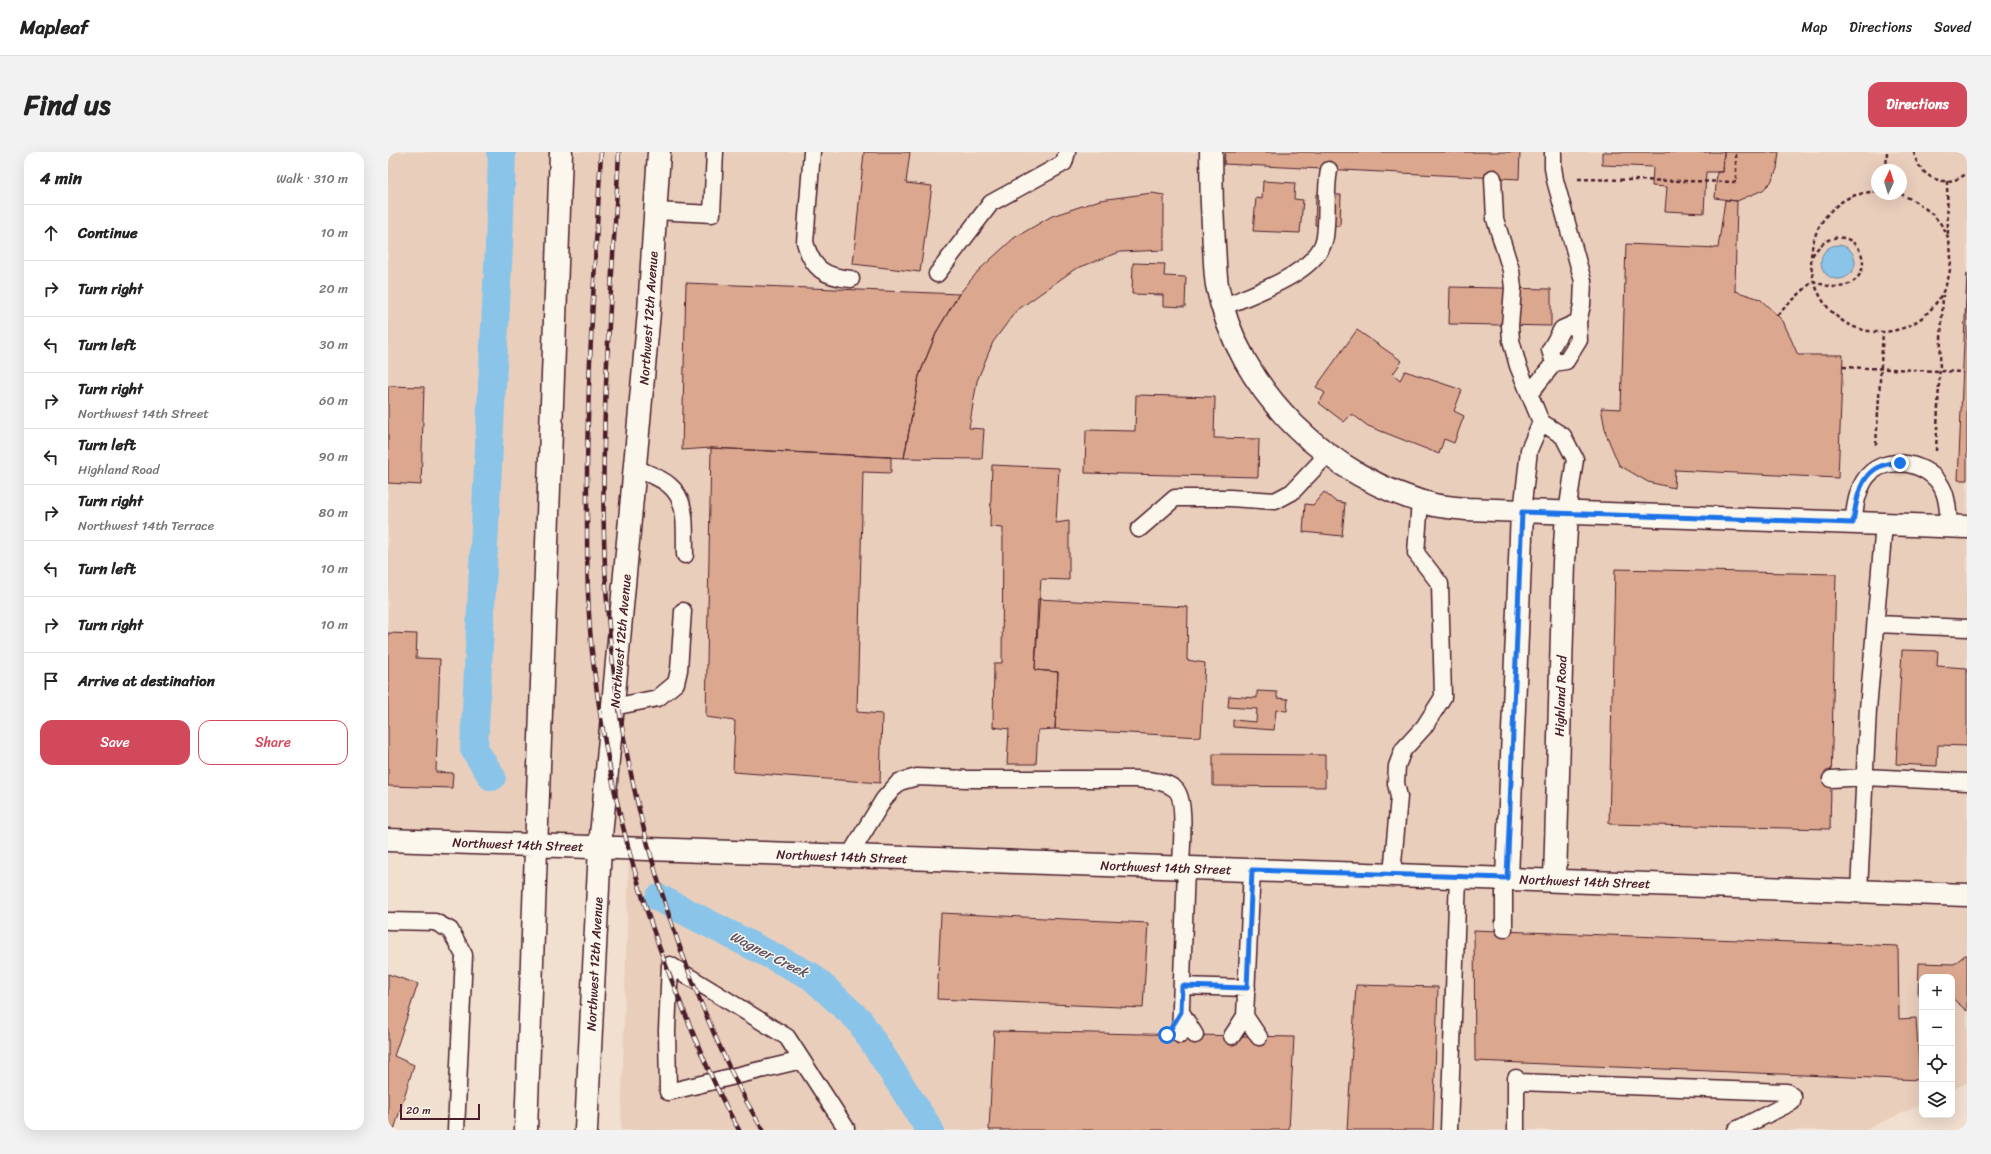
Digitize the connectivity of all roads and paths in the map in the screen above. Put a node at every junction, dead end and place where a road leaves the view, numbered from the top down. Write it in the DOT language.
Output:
graph roads {
  1 [pos="561,152"];
  2 [pos="659,152"];
  3 [pos="716,152"];
  4 [pos="812,152"];
  5 [pos="1067,152"];
  6 [pos="1211,152"];
  7 [pos="1553,152"];
  8 [pos="1736,152"];
  9 [pos="1887,152"];
  10 [pos="1914,152"];
  11 [pos="1886,164"];
  12 [pos="1329,170"];
  13 [pos="1967,173"];
  14 [pos="1493,178"];
  15 [pos="1571,178"];
  16 [pos="1947,181"];
  17 [pos="1871,192"];
  18 [pos="1907,197"];
  19 [pos="656,211"];
  20 [pos="1948,239"];
  21 [pos="1810,258"];
  22 [pos="937,274"];
  23 [pos="851,279"];
  24 [pos="1813,281"];
  25 [pos="1943,294"];
  26 [pos="1223,307"];
  27 [pos="1777,315"];
  28 [pos="1883,332"];
  29 [pos="1843,367"];
  30 [pos="1881,369"];
  31 [pos="1940,372"];
  32 [pos="1963,372"];
  33 [pos="1530,393"];
  34 [pos="1541,422"];
  35 [pos="1876,449"];
  36 [pos="1328,454"];
  37 [pos="1936,454"];
  38 [pos="636,468"];
  39 [pos="1420,501"];
  40 [pos="1522,512"];
  41 [pos="1567,513"];
  42 [pos="1853,523"];
  43 [pos="1884,524"];
  44 [pos="1958,526"];
  45 [pos="1139,529"];
  46 [pos="684,555"];
  47 [pos="683,611"];
  48 [pos="1877,624"];
  49 [pos="1967,628"];
  50 [pos="614,707"];
  51 [pos="1865,777"];
  52 [pos="1831,779"];
  53 [pos="1967,782"];
  54 [pos="388,840"];
  55 [pos="536,845"];
  56 [pos="600,847"];
  57 [pos="849,856"];
  58 [pos="1183,868"];
  59 [pos="1252,870"];
  60 [pos="1392,874"];
  61 [pos="1458,877"];
  62 [pos="1506,878"];
  63 [pos="1555,880"];
  64 [pos="1859,891"];
  65 [pos="1967,895"];
  66 [pos="388,921"];
  67 [pos="1504,929"];
  68 [pos="1182,986"];
  69 [pos="1247,988"];
  70 [pos="1181,1012"];
  71 [pos="1246,1016"];
  72 [pos="1232,1036"];
  73 [pos="1259,1037"];
  74 [pos="802,1060"];
  75 [pos="844,1129"];
  76 [pos="456,1130"];
  77 [pos="526,1130"];
  78 [pos="586,1130"];
  79 [pos="1449,1130"];
  80 [pos="1516,1130"];
  81 [pos="1736,1130"];
  1 -- 55 [label="main road"];
  2 -- 19 [label="main road, Northwest 12th Avenue"];
  3 -- 19 [label="lane"];
  4 -- 23 [label="lane"];
  5 -- 22 [label="lane"];
  6 -- 26 [label="main road"];
  7 -- 33 [label="lane"];
  8 -- 15 [label="path"];
  9 -- 11 [label="path"];
  10 -- 16 [label="path"];
  12 -- 26 [label="lane"];
  13 -- 16 [label="path"];
  14 -- 33 [label="lane"];
  16 -- 20 [label="path"];
  17 -- 21 [label="path"];
  18 -- 20 [label="path"];
  19 -- 38 [label="main road, Northwest 12th Avenue"];
  20 -- 25 [label="path"];
  21 -- 24 [label="path"];
  21 -- 24 [label="path"];
  24 -- 27 [label="path"];
  24 -- 28 [label="path"];
  25 -- 28 [label="path"];
  25 -- 31 [label="path"];
  26 -- 36 [label="main road"];
  28 -- 30 [label="path"];
  29 -- 30 [label="path"];
  30 -- 31 [label="path"];
  30 -- 35 [label="path"];
  31 -- 32 [label="path"];
  31 -- 37 [label="path"];
  33 -- 34 [label="lane"];
  34 -- 40 [label="lane"];
  34 -- 41 [label="lane"];
  36 -- 39 [label="main road"];
  36 -- 45 [label="lane"];
  38 -- 46 [label="lane"];
  38 -- 50 [label="main road, Northwest 12th Avenue"];
  39 -- 40 [label="main road"];
  39 -- 60 [label="lane"];
  40 -- 41 [label="main road"];
  40 -- 62 [label="main road"];
  41 -- 42 [label="main road"];
  41 -- 63 [label="main road, Highland Road"];
  42 -- 43 [label="main road"];
  42 -- 44 [label="lane"];
  43 -- 44 [label="main road"];
  43 -- 48 [label="lane"];
  47 -- 50 [label="lane"];
  48 -- 49 [label="lane"];
  48 -- 51 [label="lane"];
  50 -- 56 [label="main road, Northwest 12th Avenue"];
  51 -- 52 [label="lane"];
  51 -- 53 [label="lane"];
  51 -- 64 [label="lane"];
  54 -- 55 [label="main road, Northwest 14th Street"];
  55 -- 56 [label="main road, Northwest 14th Street"];
  55 -- 77 [label="main road"];
  56 -- 57 [label="main road, Northwest 14th Street"];
  56 -- 78 [label="main road, Northwest 12th Avenue"];
  57 -- 58 [label="main road, Northwest 14th Street"];
  57 -- 58 [label="lane"];
  58 -- 59 [label="main road, Northwest 14th Street"];
  58 -- 68 [label="lane"];
  59 -- 60 [label="main road, Northwest 14th Street"];
  59 -- 69 [label="lane"];
  60 -- 61 [label="main road, Northwest 14th Street"];
  61 -- 62 [label="main road, Northwest 14th Street"];
  61 -- 79 [label="lane"];
  62 -- 63 [label="main road, Northwest 14th Street"];
  62 -- 67 [label="lane"];
  63 -- 64 [label="main road, Northwest 14th Street"];
  64 -- 65 [label="main road, Northwest 14th Street"];
  66 -- 76 [label="lane"];
  68 -- 69 [label="lane"];
  68 -- 70 [label="lane"];
  69 -- 71 [label="lane"];
  70 -- 70 [label="lane"];
  71 -- 72 [label="lane"];
  71 -- 73 [label="lane"];
  74 -- 74 [label="lane"];
  74 -- 75 [label="lane"];
  80 -- 81 [label="lane"];
}
